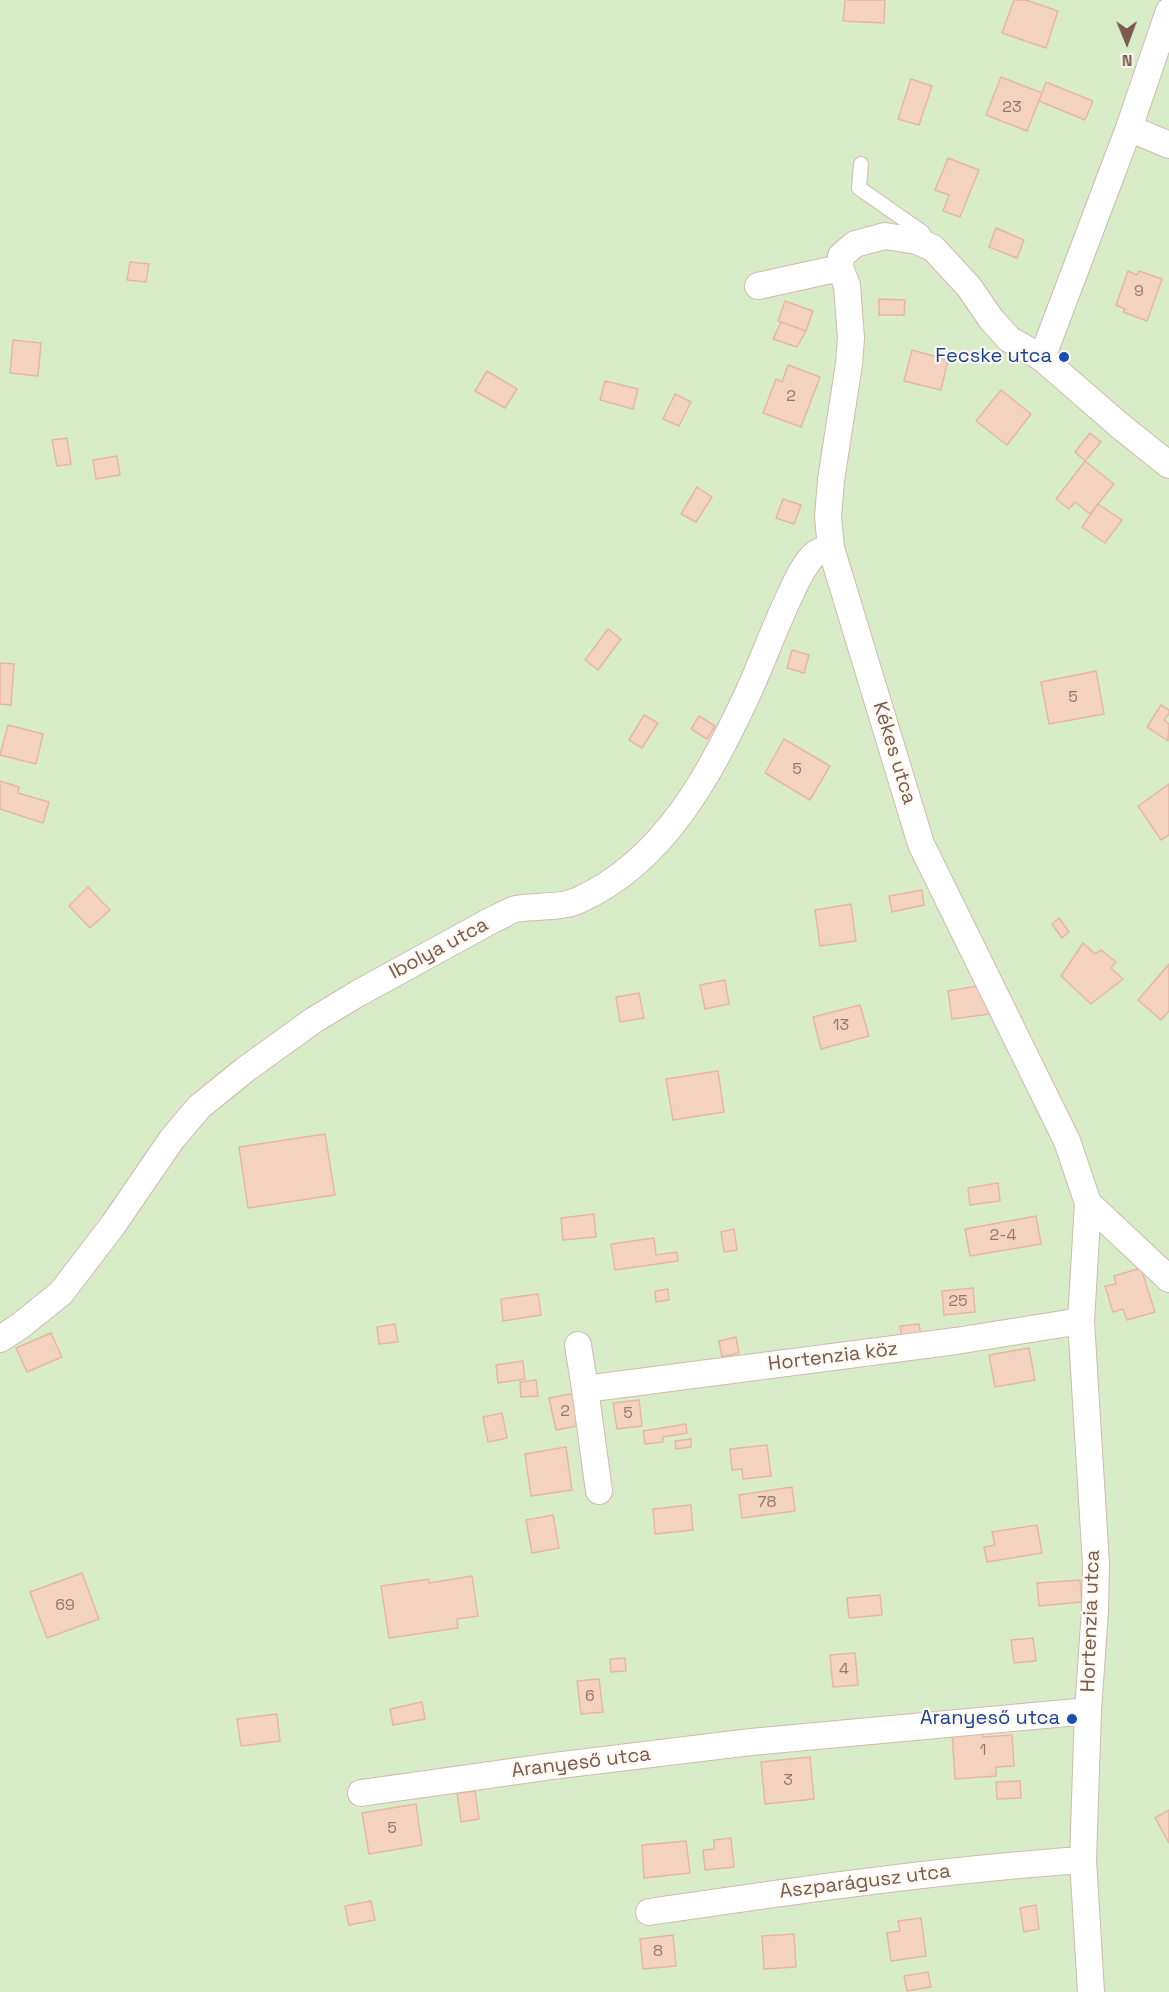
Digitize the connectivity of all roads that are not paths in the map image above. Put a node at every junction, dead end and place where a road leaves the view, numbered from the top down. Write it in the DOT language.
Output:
graph roads {
  1 [pos="1169,11"];
  2 [pos="1129,128"];
  3 [pos="1169,145"];
  4 [pos="861,164"];
  5 [pos="933,248"];
  6 [pos="840,268"];
  7 [pos="758,286"];
  8 [pos="1042,358"];
  9 [pos="1169,465"];
  10 [pos="831,548"];
  11 [pos="1088,1203"];
  12 [pos="1169,1279"];
  13 [pos="1081,1322"];
  14 [pos="0,1339"];
  15 [pos="578,1345"];
  16 [pos="585,1389"];
  17 [pos="599,1491"];
  18 [pos="1088,1711"];
  19 [pos="361,1793"];
  20 [pos="1083,1860"];
  21 [pos="649,1912"];
  22 [pos="1090,1992"];
  1 -- 2 [label="street"];
  2 -- 3 [label="street"];
  2 -- 8 [label="street"];
  4 -- 5 [label="lane"];
  5 -- 6 [label="street"];
  5 -- 8 [label="street"];
  6 -- 7 [label="street"];
  6 -- 10 [label="street, Kékes utca"];
  8 -- 9 [label="street"];
  10 -- 11 [label="street, Kékes utca"];
  10 -- 14 [label="street, Ibolya utca"];
  11 -- 12 [label="street"];
  11 -- 13 [label="street, Kékes utca"];
  13 -- 16 [label="street, Hortenzia köz"];
  13 -- 18 [label="street, Hortenzia utca"];
  15 -- 16 [label="street"];
  16 -- 17 [label="street"];
  18 -- 19 [label="street, Aranyeső utca"];
  18 -- 20 [label="street, Hortenzia utca"];
  20 -- 21 [label="street, Aszparágusz utca"];
  20 -- 22 [label="street, Hortenzia utca"];
}
